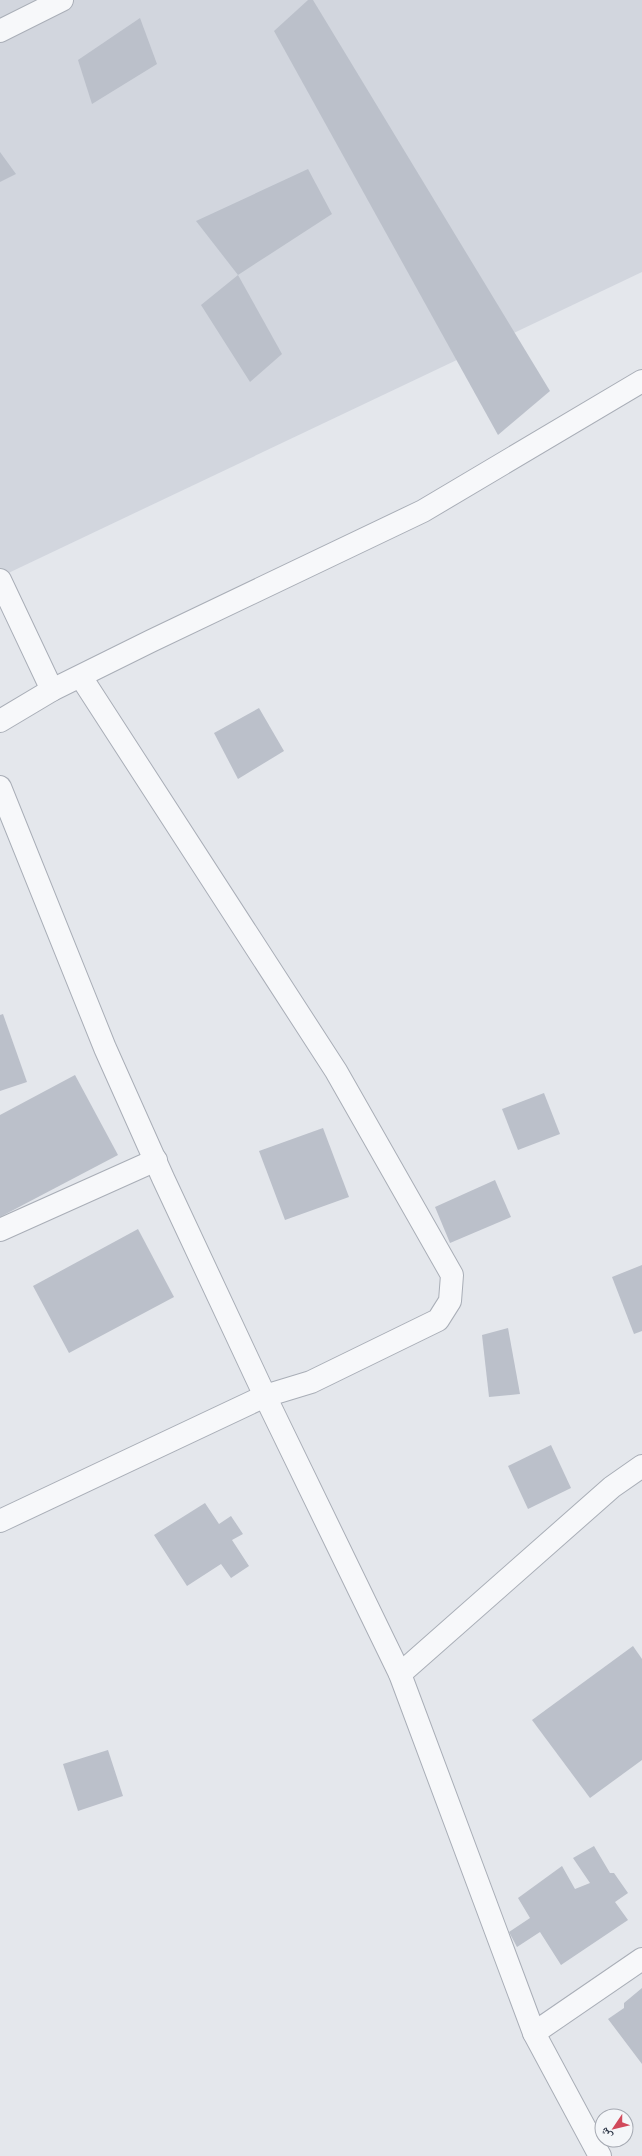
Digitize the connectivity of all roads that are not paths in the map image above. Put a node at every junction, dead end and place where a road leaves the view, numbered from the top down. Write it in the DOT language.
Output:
graph roads {
  1 [pos="62,0"];
  2 [pos="0,30"];
  3 [pos="642,381"];
  4 [pos="0,580"];
  5 [pos="80,677"];
  6 [pos="52,690"];
  7 [pos="0,721"];
  8 [pos="0,787"];
  9 [pos="156,1160"];
  10 [pos="0,1230"];
  11 [pos="265,1396"];
  12 [pos="642,1466"];
  13 [pos="0,1521"];
  14 [pos="400,1674"];
  15 [pos="642,1959"];
  16 [pos="534,2033"];
  17 [pos="600,2156"];
  1 -- 2 [label="street"];
  3 -- 5 [label="street"];
  4 -- 6 [label="street"];
  5 -- 6 [label="street"];
  5 -- 11 [label="street"];
  6 -- 7 [label="street"];
  8 -- 9 [label="street"];
  9 -- 10 [label="street"];
  9 -- 11 [label="street"];
  11 -- 13 [label="street"];
  11 -- 14 [label="street"];
  12 -- 14 [label="street"];
  14 -- 16 [label="street"];
  15 -- 16 [label="street"];
  16 -- 17 [label="street"];
}
